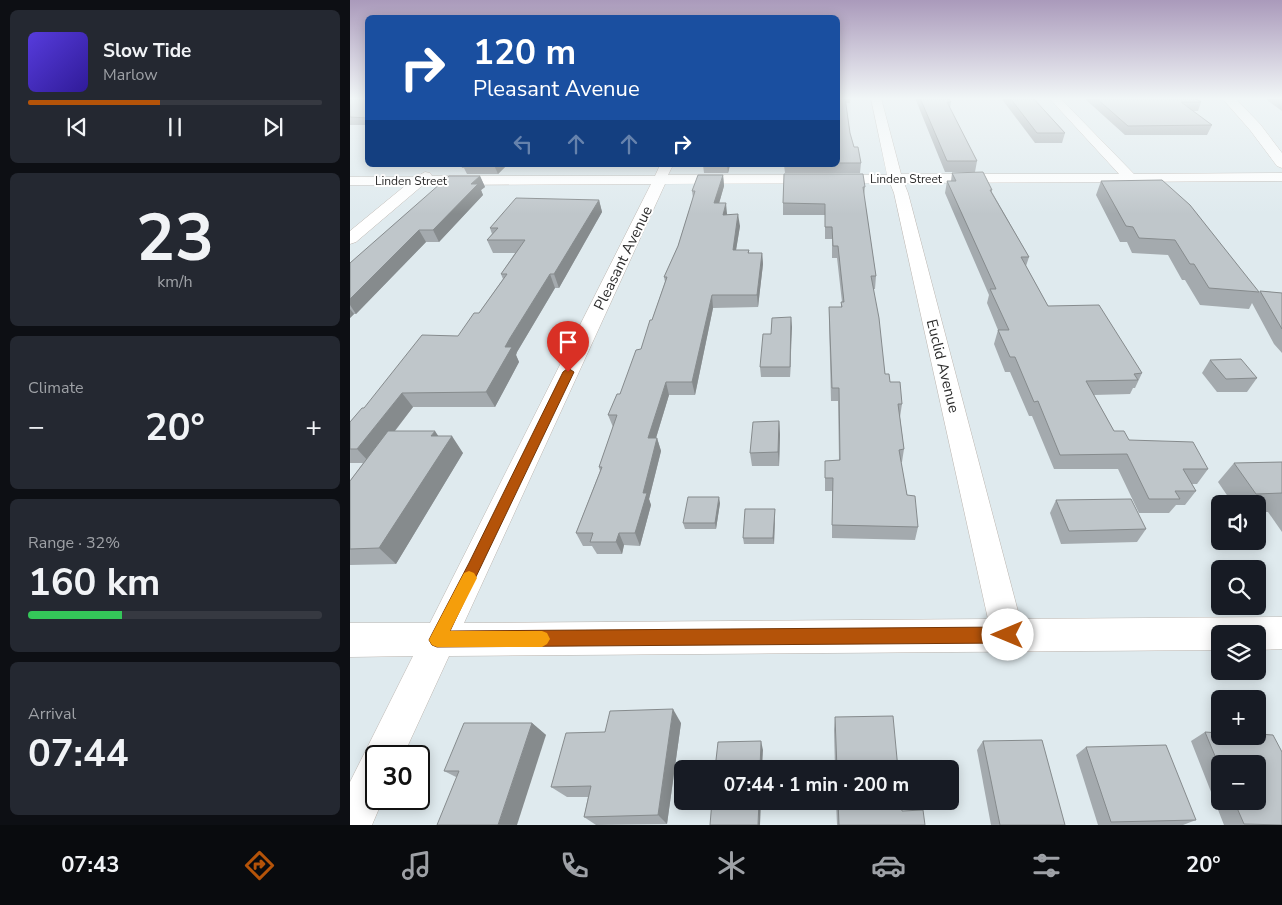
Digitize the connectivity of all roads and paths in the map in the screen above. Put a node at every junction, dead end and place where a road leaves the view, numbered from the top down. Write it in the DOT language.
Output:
graph roads {
  1 [pos="885,136"];
  2 [pos="1091,136"];
  3 [pos="1262,136"];
  4 [pos="1282,162"];
  5 [pos="436,167"];
  6 [pos="662,172"];
  7 [pos="1282,177"];
  8 [pos="1131,178"];
  9 [pos="895,179"];
  10 [pos="420,180"];
  11 [pos="350,181"];
  12 [pos="350,239"];
  13 [pos="1282,633"];
  14 [pos="1008,635"];
  15 [pos="350,640"];
  16 [pos="437,640"];
  17 [pos="388,745"];
  18 [pos="365,794"];
  19 [pos="351,825"];
  1 -- 9 [label="street, Euclid Avenue"];
  2 -- 8 [label="street"];
  3 -- 4 [label="street"];
  5 -- 10 [label="street"];
  6 -- 9 [label="street, Linden Street"];
  6 -- 10 [label="street, Linden Street"];
  6 -- 16 [label="street, Pleasant Avenue"];
  7 -- 8 [label="street, Linden Street"];
  8 -- 9 [label="street, Linden Street"];
  9 -- 14 [label="street, Euclid Avenue"];
  10 -- 11 [label="street, Linden Street"];
  10 -- 12 [label="street"];
  13 -- 14 [label="street"];
  14 -- 16 [label="street"];
  15 -- 16 [label="street"];
  16 -- 17 [label="street, Pleasant Avenue"];
  18 -- 19 [label="street"];
}
